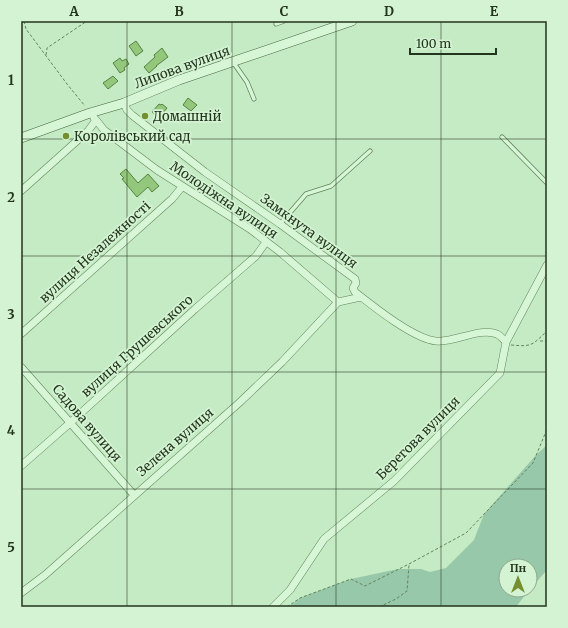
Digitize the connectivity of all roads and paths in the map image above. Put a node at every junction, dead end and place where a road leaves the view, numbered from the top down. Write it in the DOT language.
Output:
graph roads {
  1 [pos="24,21"];
  2 [pos="87,21"];
  3 [pos="284,21"];
  4 [pos="352,21"];
  5 [pos="276,24"];
  6 [pos="46,55"];
  7 [pos="233,62"];
  8 [pos="254,99"];
  9 [pos="124,103"];
  10 [pos="93,116"];
  11 [pos="502,137"];
  12 [pos="21,138"];
  13 [pos="370,151"];
  14 [pos="547,183"];
  15 [pos="182,186"];
  16 [pos="21,191"];
  17 [pos="280,224"];
  18 [pos="266,242"];
  19 [pos="547,265"];
  20 [pos="361,297"];
  21 [pos="338,302"];
  22 [pos="547,331"];
  23 [pos="21,334"];
  24 [pos="539,341"];
  25 [pos="547,341"];
  26 [pos="506,342"];
  27 [pos="21,367"];
  28 [pos="70,423"];
  29 [pos="547,429"];
  30 [pos="21,466"];
  31 [pos="134,495"];
  32 [pos="409,564"];
  33 [pos="21,593"];
  34 [pos="273,607"];
  35 [pos="286,607"];
  36 [pos="380,607"];
  1 -- 6 [label="path"];
  2 -- 6 [label="path"];
  3 -- 5 [label="lane"];
  4 -- 7 [label="street, Липова вулиця"];
  6 -- 10 [label="path"];
  7 -- 8 [label="lane"];
  7 -- 9 [label="street, Липова вулиця"];
  9 -- 10 [label="street, Липова вулиця"];
  9 -- 17 [label="street, Замкнута вулиця"];
  10 -- 12 [label="street, Липова вулиця"];
  10 -- 15 [label="street, Молодіжна вулиця"];
  10 -- 16 [label="street"];
  11 -- 14 [label="lane"];
  13 -- 17 [label="lane"];
  15 -- 18 [label="street, Молодіжна вулиця"];
  15 -- 23 [label="street, вулиця Незалежності"];
  17 -- 20 [label="street, Замкнута вулиця"];
  18 -- 21 [label="street, Молодіжна вулиця"];
  18 -- 28 [label="street, вулиця Грушевського"];
  19 -- 26 [label="street, Берегова вулиця"];
  20 -- 21 [label="street"];
  20 -- 26 [label="street"];
  21 -- 31 [label="street, Зелена вулиця"];
  22 -- 24 [label="path"];
  24 -- 25 [label="path"];
  24 -- 26 [label="path"];
  26 -- 34 [label="street, Берегова вулиця"];
  27 -- 28 [label="street, Садова вулиця"];
  28 -- 30 [label="street, вулиця Грушевського"];
  28 -- 31 [label="street, Садова вулиця"];
  29 -- 32 [label="path"];
  31 -- 33 [label="street, Зелена вулиця"];
  32 -- 35 [label="path"];
  32 -- 36 [label="path"];
}
